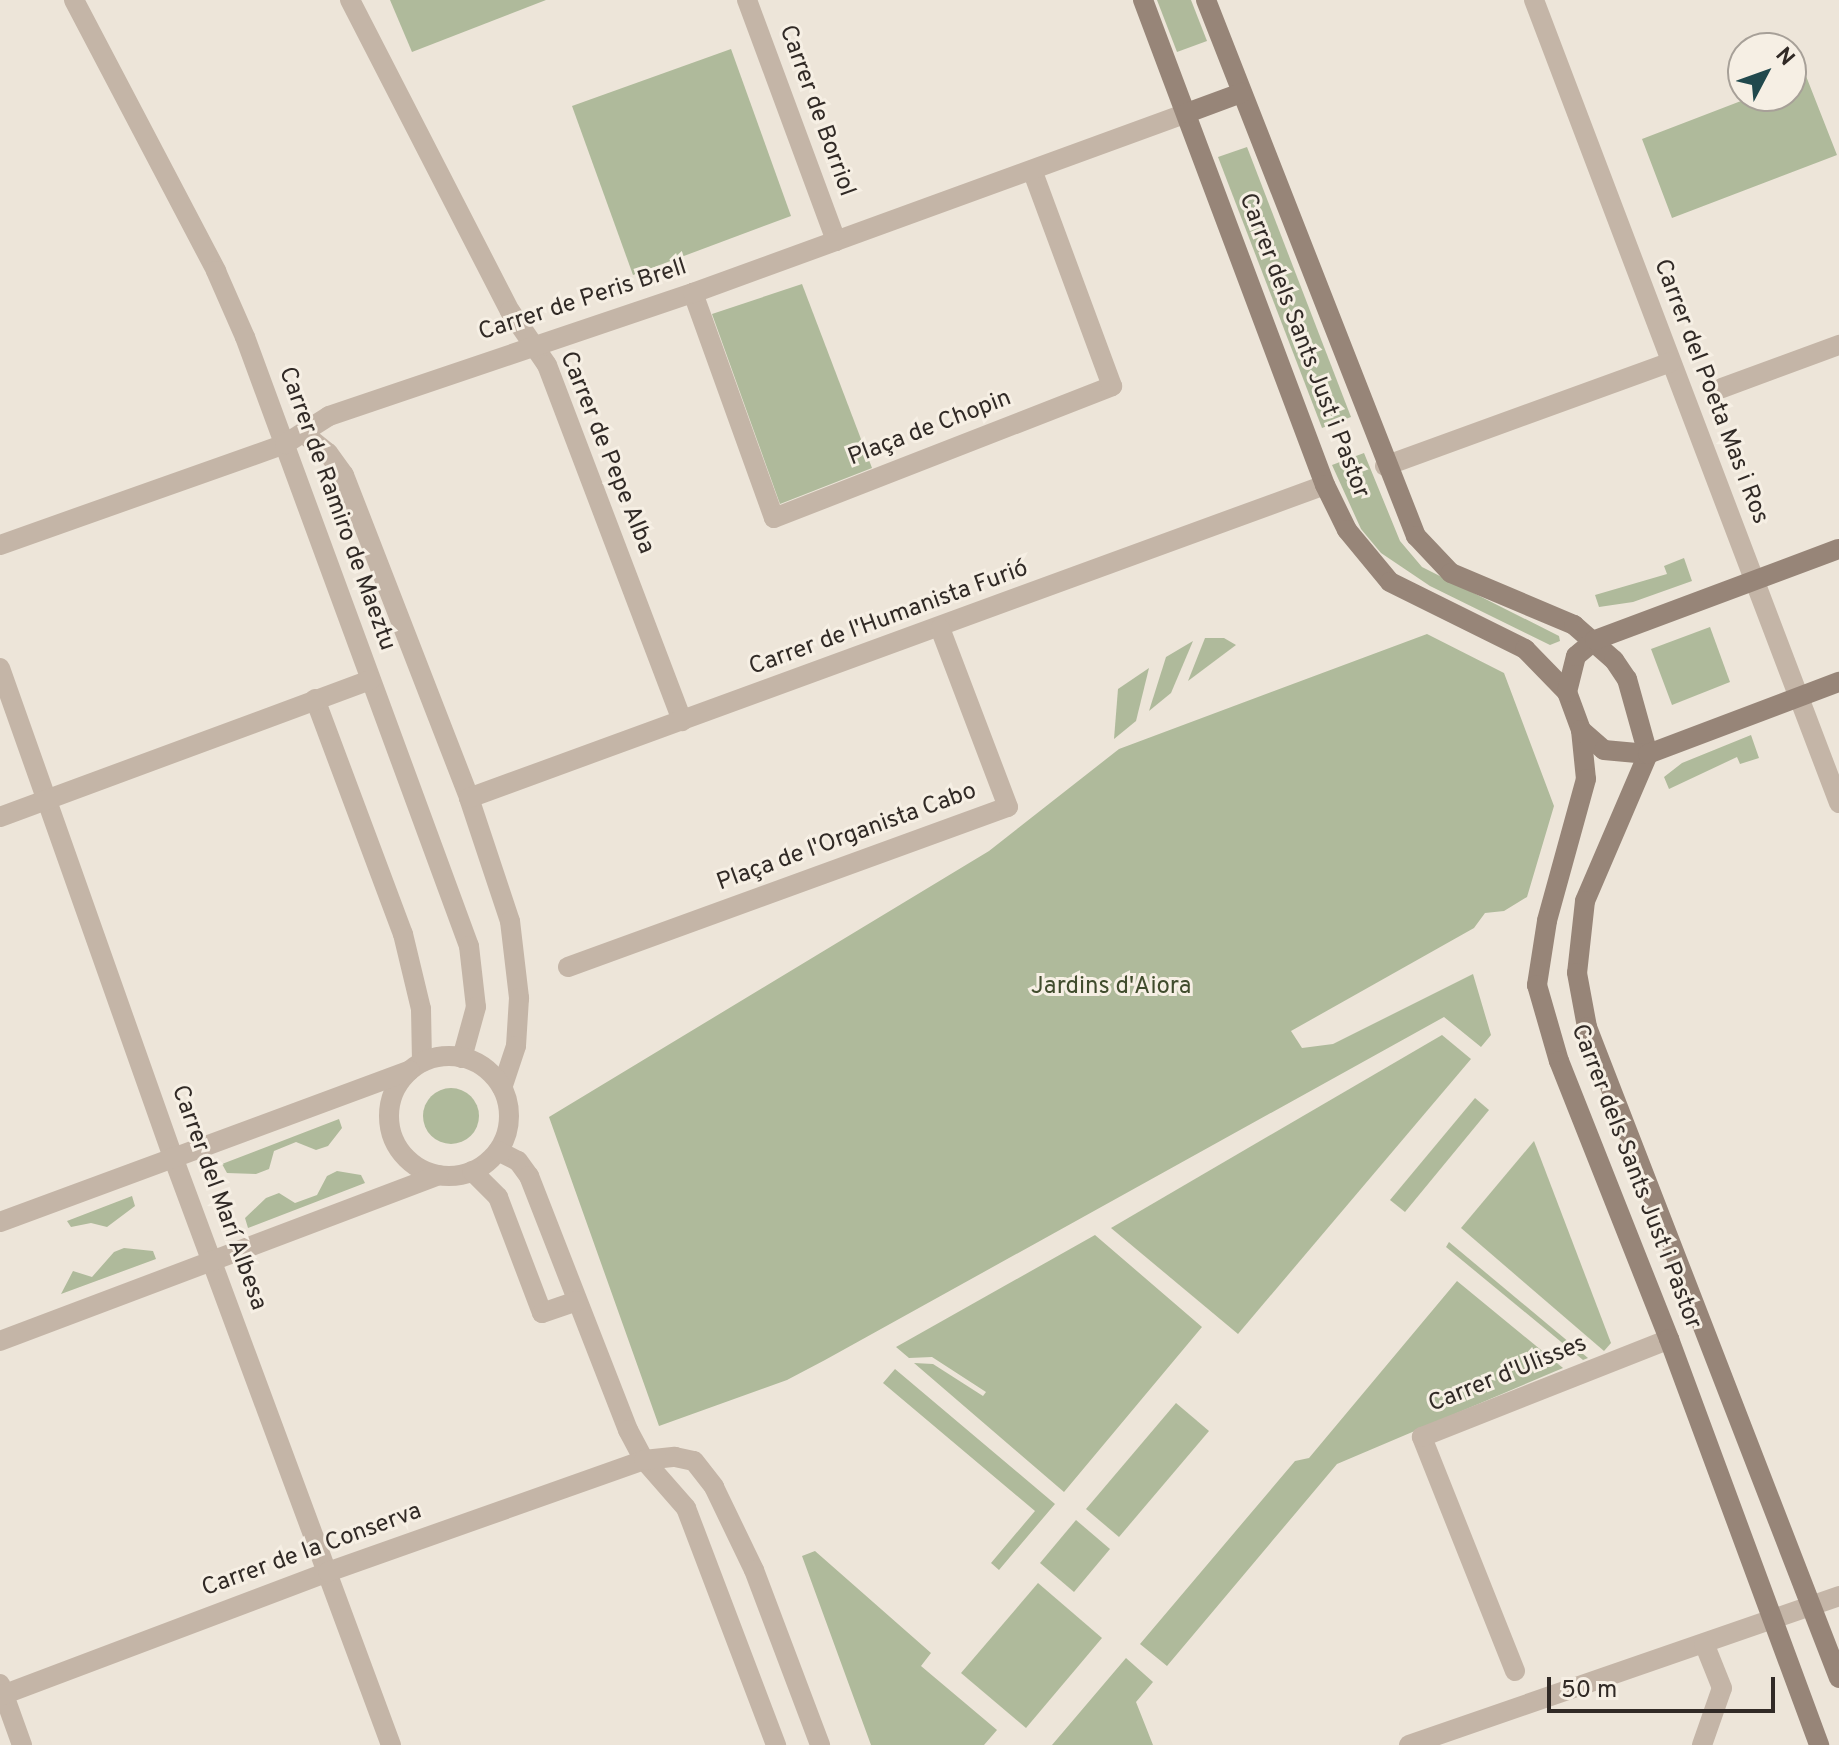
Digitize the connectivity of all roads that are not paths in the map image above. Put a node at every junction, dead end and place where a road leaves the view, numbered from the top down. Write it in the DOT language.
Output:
graph roads {
  1 [pos="74,0"];
  2 [pos="350,0"];
  3 [pos="747,0"];
  4 [pos="1143,0"];
  5 [pos="1206,0"];
  6 [pos="1534,0"];
  7 [pos="1241,93"];
  8 [pos="1187,113"];
  9 [pos="1032,170"];
  10 [pos="836,241"];
  11 [pos="693,293"];
  12 [pos="532,344"];
  13 [pos="1839,345"];
  14 [pos="1671,362"];
  15 [pos="1722,388"];
  16 [pos="303,433"];
  17 [pos="285,444"];
  18 [pos="1385,466"];
  19 [pos="1325,485"];
  20 [pos="0,545"];
  21 [pos="1839,549"];
  22 [pos="1754,580"];
  23 [pos="940,628"];
  24 [pos="1595,640"];
  25 [pos="0,668"];
  26 [pos="370,680"];
  27 [pos="1839,682"];
  28 [pos="1567,692"];
  29 [pos="1798,697"];
  30 [pos="315,699"];
  31 [pos="682,721"];
  32 [pos="1581,730"];
  33 [pos="1648,754"];
  34 [pos="469,798"];
  35 [pos="48,801"];
  36 [pos="1839,803"];
  37 [pos="0,817"];
  38 [pos="568,967"];
  39 [pos="462,1058"];
  40 [pos="416,1066"];
  41 [pos="502,1088"];
  42 [pos="498,1151"];
  43 [pos="173,1157"];
  44 [pos="472,1171"];
  45 [pos="439,1175"];
  46 [pos="0,1222"];
  47 [pos="213,1261"];
  48 [pos="577,1301"];
  49 [pos="1669,1339"];
  50 [pos="0,1341"];
  51 [pos="644,1460"];
  52 [pos="328,1572"];
  53 [pos="1839,1596"];
  54 [pos="1812,1605"];
  55 [pos="1773,1620"];
  56 [pos="1704,1643"];
  57 [pos="1515,1671"];
  58 [pos="1839,1678"];
  59 [pos="1,1692"];
  60 [pos="22,1745"];
  61 [pos="391,1745"];
  62 [pos="776,1745"];
  63 [pos="820,1745"];
  64 [pos="1409,1745"];
  65 [pos="1702,1745"];
  66 [pos="1819,1745"];
  1 -- 17 [label="street, Carrer de Ramiro de Maeztu"];
  2 -- 12 [label="street, Carrer de Pepe Alba"];
  3 -- 10 [label="street, Carrer de Borriol"];
  4 -- 8 [label="street, Carrer dels Sants Just i Pastor"];
  5 -- 7 [label="street, Carrer dels Sants Just i Pastor"];
  6 -- 14 [label="street, Carrer del Poeta Mas i Ros"];
  7 -- 8 [label="street"];
  7 -- 18 [label="street, Carrer dels Sants Just i Pastor"];
  8 -- 9 [label="street, Carrer de Peris Brell"];
  8 -- 19 [label="street, Carrer dels Sants Just i Pastor"];
  9 -- 10 [label="street, Carrer de Peris Brell"];
  9 -- 11 [label="street, Plaça de Chopin"];
  10 -- 11 [label="street, Carrer de Peris Brell"];
  11 -- 12 [label="street, Carrer de Peris Brell"];
  12 -- 16 [label="street, Carrer de Peris Brell"];
  12 -- 31 [label="street, Carrer de Pepe Alba"];
  13 -- 15 [label="street"];
  14 -- 18 [label="street"];
  14 -- 22 [label="street, Carrer del Poeta Mas i Ros"];
  16 -- 17 [label="street, Carrer de Peris Brell"];
  16 -- 34 [label="street, Carrer de Ramiro de Maeztu"];
  17 -- 20 [label="street, Carrer de Peris Brell"];
  17 -- 26 [label="street, Carrer de Ramiro de Maeztu"];
  18 -- 24 [label="street, Carrer dels Sants Just i Pastor"];
  19 -- 23 [label="street, Carrer de l'Humanista Furió"];
  19 -- 28 [label="street, Carrer dels Sants Just i Pastor"];
  21 -- 22 [label="street"];
  22 -- 24 [label="street"];
  22 -- 29 [label="street, Carrer del Poeta Mas i Ros"];
  23 -- 31 [label="street, Carrer de l'Humanista Furió"];
  23 -- 38 [label="street, Plaça de l'Organista Cabo"];
  24 -- 28 [label="street"];
  24 -- 33 [label="street, Carrer dels Sants Just i Pastor"];
  25 -- 35 [label="street, Carrer del Marí Albesa"];
  26 -- 30 [label="street"];
  26 -- 39 [label="street, Carrer de Ramiro de Maeztu"];
  27 -- 29 [label="street"];
  28 -- 32 [label="street, Carrer dels Sants Just i Pastor"];
  29 -- 33 [label="street"];
  29 -- 36 [label="street, Carrer del Poeta Mas i Ros"];
  30 -- 35 [label="street"];
  30 -- 40 [label="street"];
  31 -- 34 [label="street, Carrer de l'Humanista Furió"];
  32 -- 33 [label="street"];
  32 -- 49 [label="street, Carrer dels Sants Just i Pastor"];
  33 -- 54 [label="street, Carrer dels Sants Just i Pastor"];
  34 -- 41 [label="street, Carrer de Ramiro de Maeztu"];
  35 -- 37 [label="street"];
  35 -- 43 [label="street, Carrer del Marí Albesa"];
  39 -- 40 [label="street"];
  39 -- 41 [label="street"];
  40 -- 43 [label="street"];
  40 -- 45 [label="street"];
  41 -- 42 [label="street"];
  42 -- 44 [label="street"];
  42 -- 48 [label="street"];
  43 -- 46 [label="street"];
  43 -- 47 [label="street, Carrer del Marí Albesa"];
  44 -- 45 [label="street"];
  44 -- 48 [label="street"];
  45 -- 47 [label="street"];
  47 -- 50 [label="street"];
  47 -- 52 [label="street, Carrer del Marí Albesa"];
  48 -- 51 [label="street"];
  49 -- 55 [label="street, Carrer dels Sants Just i Pastor"];
  49 -- 57 [label="street, Carrer d'Ulisses"];
  51 -- 52 [label="street, Carrer de la Conserva"];
  51 -- 62 [label="street"];
  51 -- 63 [label="street"];
  52 -- 59 [label="street, Carrer de la Conserva"];
  52 -- 61 [label="street, Carrer del Marí Albesa"];
  53 -- 54 [label="street"];
  54 -- 55 [label="street"];
  54 -- 58 [label="street, Carrer dels Sants Just i Pastor"];
  55 -- 56 [label="street"];
  55 -- 66 [label="street, Carrer dels Sants Just i Pastor"];
  56 -- 64 [label="street"];
  56 -- 65 [label="street"];
  59 -- 60 [label="street"];
}
